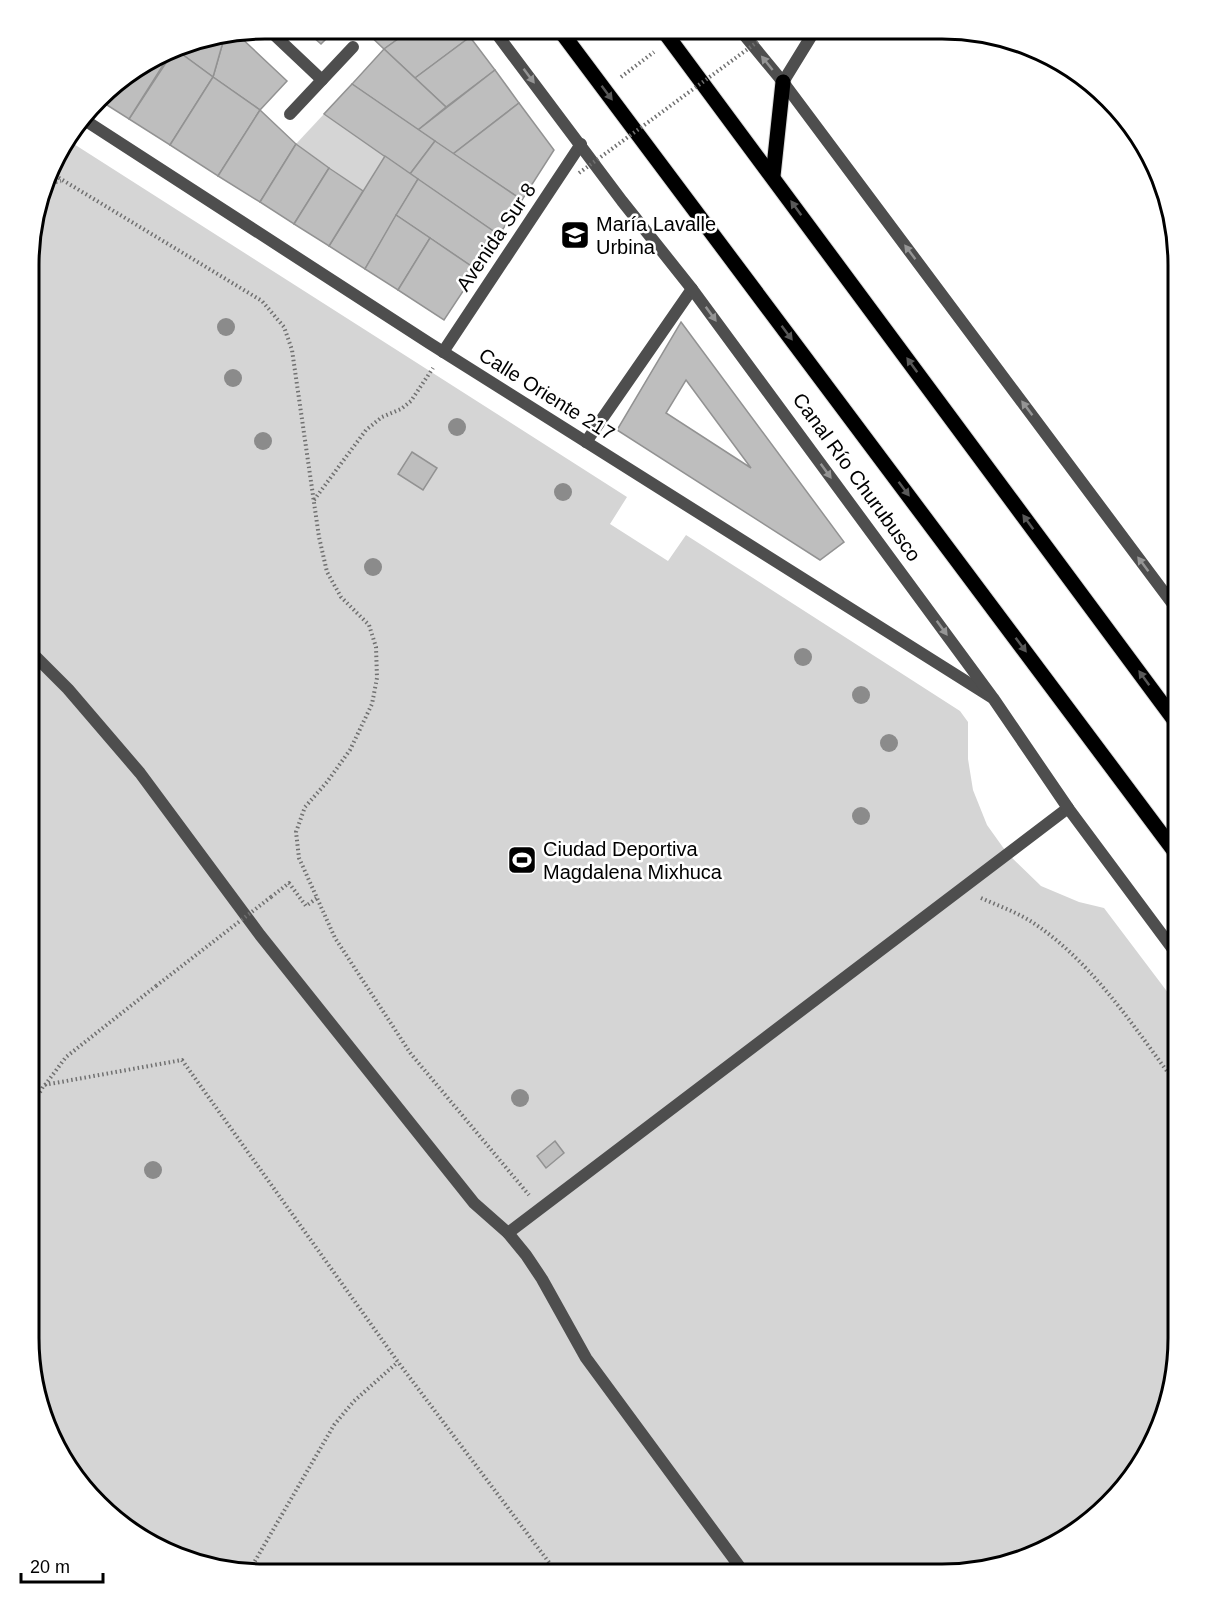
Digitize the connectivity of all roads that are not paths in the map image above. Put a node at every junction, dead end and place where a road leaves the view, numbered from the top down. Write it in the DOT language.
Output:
graph roads {
  1 [pos="279,39"];
  2 [pos="501,39"];
  3 [pos="567,39"];
  4 [pos="671,39"];
  5 [pos="747,39"];
  6 [pos="809,39"];
  7 [pos="352,47"];
  8 [pos="322,80"];
  9 [pos="783,82"];
  10 [pos="290,114"];
  11 [pos="89,123"];
  12 [pos="581,144"];
  13 [pos="773,176"];
  14 [pos="693,289"];
  15 [pos="443,352"];
  16 [pos="586,442"];
  17 [pos="1168,598"];
  18 [pos="39,660"];
  19 [pos="993,698"];
  20 [pos="1168,711"];
  21 [pos="1068,808"];
  22 [pos="1168,843"];
  23 [pos="1168,943"];
  24 [pos="508,1233"];
  25 [pos="738,1564"];
  1 -- 8 [label="street"];
  2 -- 12 [label="street, Canal Río Churubusco, one-way"];
  3 -- 22 [label="main road, Canal Río Churubusco, one-way"];
  4 -- 13 [label="main road"];
  9 -- 5 [label="street, one-way"];
  6 -- 9 [label="street"];
  7 -- 8 [label="street"];
  8 -- 10 [label="street"];
  9 -- 13 [label="main road"];
  17 -- 9 [label="street, one-way"];
  11 -- 15 [label="street, Calle Oriente 217"];
  12 -- 14 [label="street, Canal Río Churubusco"];
  12 -- 15 [label="street, Avenida Sur 8"];
  20 -- 13 [label="main road, one-way"];
  14 -- 16 [label="street"];
  14 -- 19 [label="street, Canal Río Churubusco, one-way"];
  15 -- 16 [label="street, Calle Oriente 217"];
  16 -- 19 [label="street, Calle Oriente 217"];
  18 -- 24 [label="street"];
  19 -- 21 [label="street, Canal Río Churubusco"];
  21 -- 23 [label="street, Canal Río Churubusco"];
  21 -- 24 [label="street"];
  24 -- 25 [label="street"];
}
